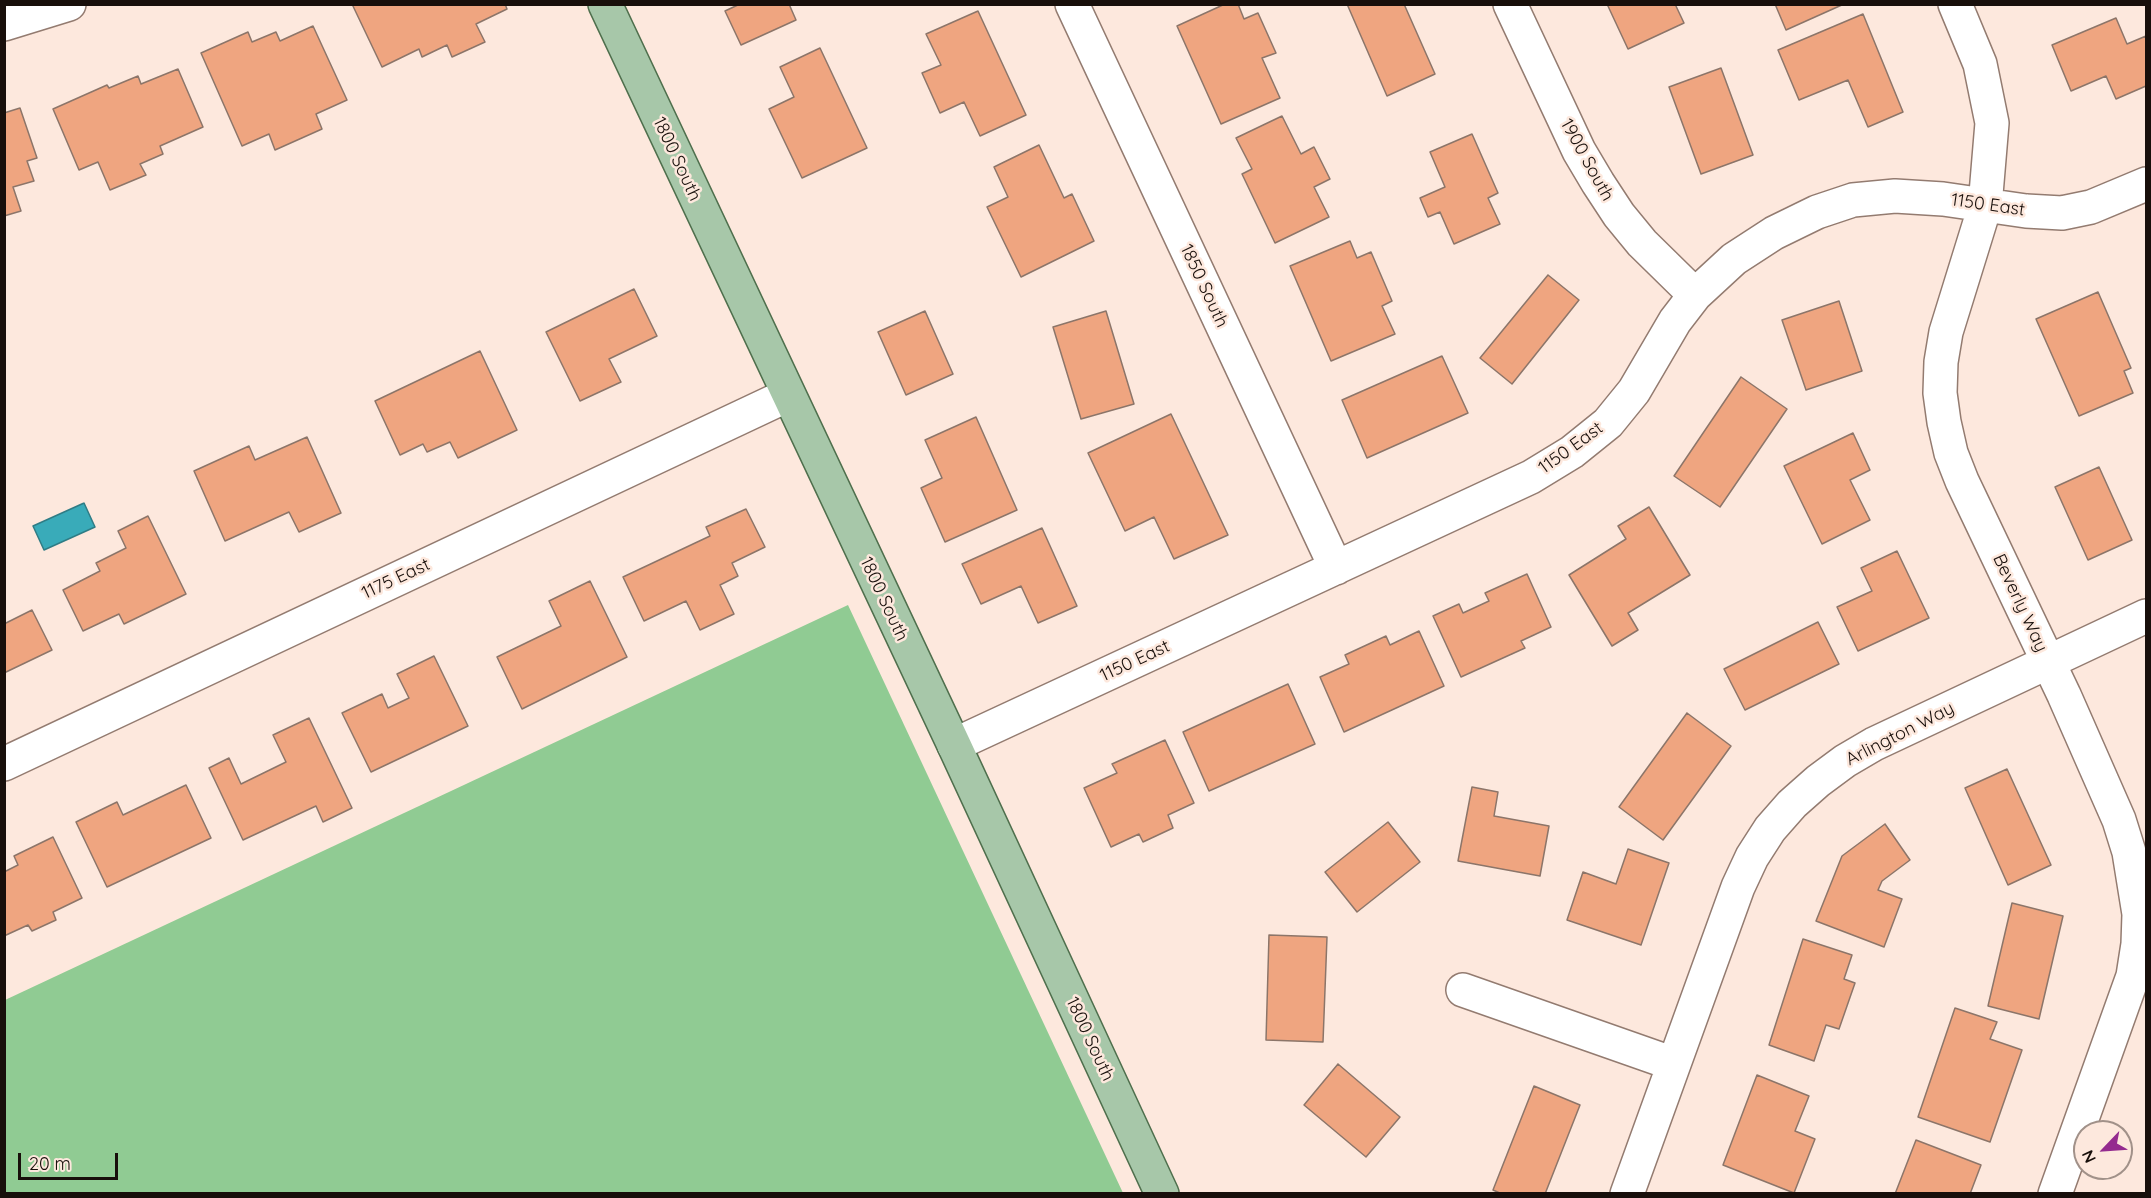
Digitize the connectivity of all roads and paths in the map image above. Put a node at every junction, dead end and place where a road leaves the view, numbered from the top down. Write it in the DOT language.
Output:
graph roads {
  1 [pos="69,4"];
  2 [pos="605,4"];
  3 [pos="1072,4"];
  4 [pos="1510,4"];
  5 [pos="1955,4"];
  6 [pos="4,24"];
  7 [pos="2146,184"];
  8 [pos="1985,206"];
  9 [pos="1695,295"];
  10 [pos="788,395"];
  11 [pos="1336,568"];
  12 [pos="2146,616"];
  13 [pos="2047,662"];
  14 [pos="954,745"];
  15 [pos="4,764"];
  16 [pos="1463,990"];
  17 [pos="1674,1064"];
  18 [pos="1162,1194"];
  19 [pos="1627,1194"];
  20 [pos="2055,1194"];
  1 -- 6 [label="street"];
  2 -- 10 [label="main road, 1800 South"];
  3 -- 11 [label="street, 1850 South"];
  4 -- 9 [label="street, 1900 South"];
  5 -- 8 [label="street, Beverly Way"];
  7 -- 8 [label="street, 1150 East"];
  8 -- 9 [label="street, 1150 East"];
  8 -- 13 [label="street, Beverly Way"];
  9 -- 11 [label="street, 1150 East"];
  10 -- 14 [label="main road, 1800 South"];
  10 -- 15 [label="street, 1175 East"];
  11 -- 14 [label="street, 1150 East"];
  12 -- 13 [label="street, Arlington Way"];
  13 -- 17 [label="street, Arlington Way"];
  13 -- 20 [label="street, Beverly Way"];
  14 -- 18 [label="main road, 1800 South"];
  16 -- 17 [label="street"];
  17 -- 19 [label="street, Arlington Way"];
}
